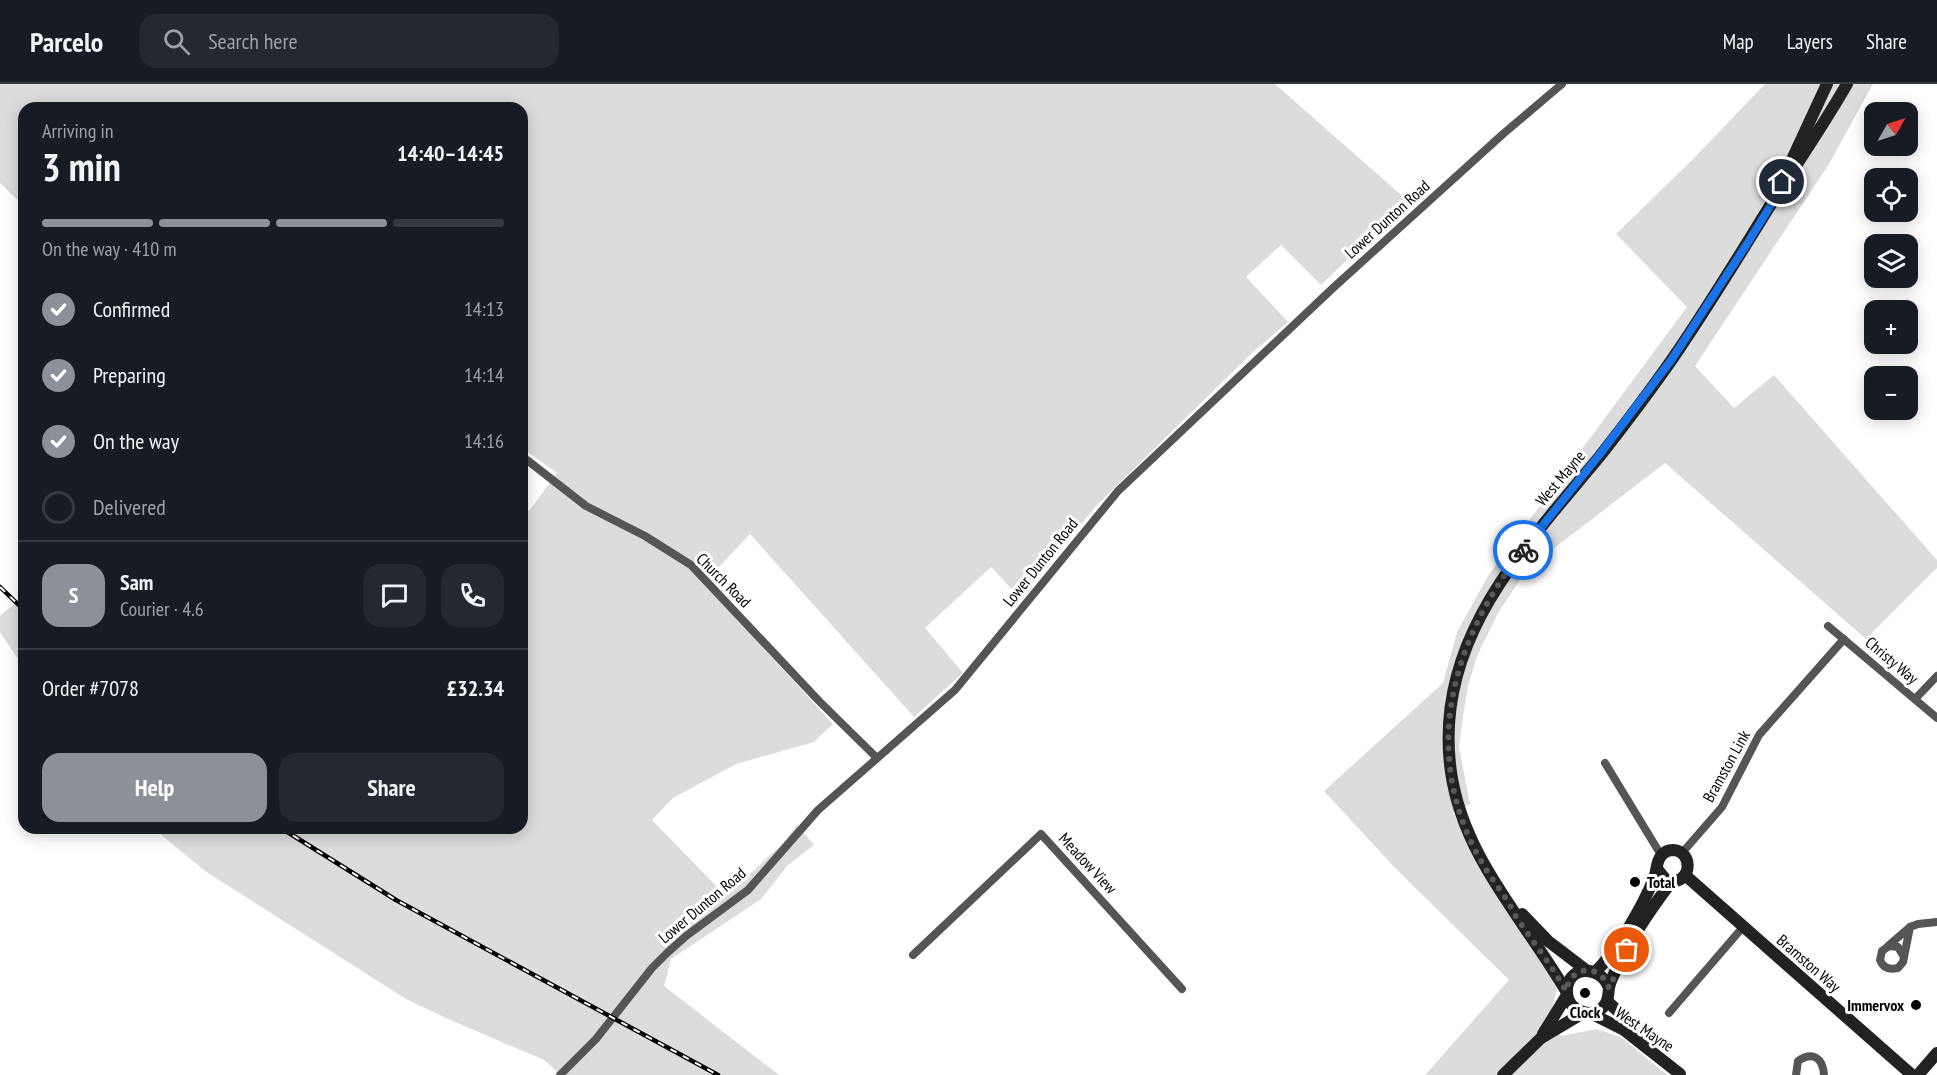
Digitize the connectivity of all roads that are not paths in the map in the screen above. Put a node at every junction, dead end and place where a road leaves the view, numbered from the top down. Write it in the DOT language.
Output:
graph roads {
  1 [pos="1562,84"];
  2 [pos="1827,84"];
  3 [pos="1833,84"];
  4 [pos="1847,84"];
  5 [pos="1814,110"];
  6 [pos="1774,200"];
  7 [pos="528,460"];
  8 [pos="1828,626"];
  9 [pos="1844,639"];
  10 [pos="1937,676"];
  11 [pos="1915,699"];
  12 [pos="1937,718"];
  13 [pos="877,758"];
  14 [pos="1605,763"];
  15 [pos="1682,853"];
  16 [pos="1661,855"];
  17 [pos="1658,870"];
  18 [pos="1685,875"];
  19 [pos="1672,881"];
  20 [pos="1506,899"];
  21 [pos="1937,922"];
  22 [pos="1743,927"];
  23 [pos="1910,927"];
  24 [pos="1885,948"];
  25 [pos="913,955"];
  26 [pos="1904,957"];
  27 [pos="1591,971"];
  28 [pos="1182,989"];
  29 [pos="1567,993"];
  30 [pos="1608,994"];
  31 [pos="1586,1013"];
  32 [pos="1669,1013"];
  33 [pos="1541,1038"];
  34 [pos="1937,1053"];
  35 [pos="1681,1074"];
  36 [pos="560,1075"];
  37 [pos="1503,1075"];
  38 [pos="1796,1075"];
  39 [pos="1824,1075"];
  40 [pos="1912,1075"];
  41 [pos="1917,1075"];
  1 -- 13 [label="street, Lower Dunton Road"];
  2 -- 5 [label="main road, West Mayne"];
  3 -- 5 [label="main road, West Mayne"];
  4 -- 6 [label="main road, West Mayne"];
  5 -- 6 [label="main road, West Mayne"];
  6 -- 20 [label="main road, West Mayne"];
  7 -- 13 [label="street, Church Road"];
  8 -- 9 [label="street, Christy Way"];
  9 -- 11 [label="street, Christy Way"];
  9 -- 15 [label="street, Bramston Link"];
  10 -- 11 [label="street"];
  11 -- 12 [label="street, Christy Way"];
  13 -- 36 [label="street, Lower Dunton Road"];
  14 -- 16 [label="street"];
  15 -- 16 [label="main road"];
  15 -- 18 [label="main road"];
  16 -- 17 [label="main road"];
  17 -- 19 [label="main road"];
  17 -- 27 [label="main road"];
  18 -- 19 [label="main road"];
  18 -- 22 [label="main road, Bramston Way"];
  19 -- 30 [label="main road"];
  20 -- 27 [label="main road, West Mayne"];
  20 -- 29 [label="main road, West Mayne"];
  21 -- 23 [label="street"];
  22 -- 32 [label="street"];
  22 -- 40 [label="main road, Bramston Way"];
  23 -- 24 [label="street"];
  23 -- 26 [label="street"];
  24 -- 26 [label="street"];
  24 -- 26 [label="street"];
  25 -- 28 [label="street, Meadow View"];
  27 -- 29 [label="main road"];
  27 -- 30 [label="main road"];
  29 -- 31 [label="main road"];
  29 -- 33 [label="main road"];
  30 -- 31 [label="main road"];
  30 -- 35 [label="main road, West Mayne"];
  31 -- 33 [label="main road"];
  31 -- 35 [label="main road, West Mayne"];
  33 -- 37 [label="main road"];
  34 -- 41 [label="main road"];
  38 -- 39 [label="street"];
}
